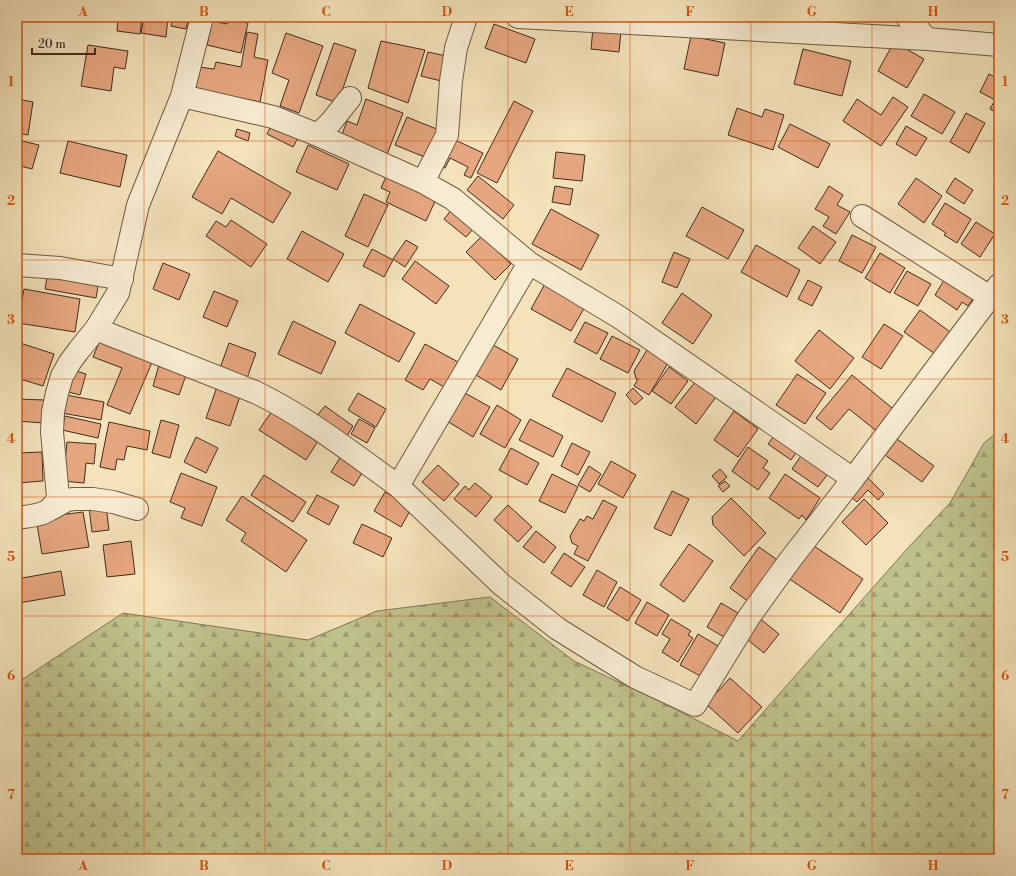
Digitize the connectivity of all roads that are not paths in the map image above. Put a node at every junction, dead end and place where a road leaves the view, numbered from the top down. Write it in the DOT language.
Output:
graph roads {
  1 [pos="202,17"];
  2 [pos="466,17"];
  3 [pos="518,17"];
  4 [pos="521,17"];
  5 [pos="907,17"];
  6 [pos="927,39"];
  7 [pos="999,45"];
  8 [pos="182,96"];
  9 [pos="350,98"];
  10 [pos="318,135"];
  11 [pos="423,182"];
  12 [pos="862,216"];
  13 [pos="529,263"];
  14 [pos="17,265"];
  15 [pos="122,279"];
  16 [pos="995,291"];
  17 [pos="96,329"];
  18 [pos="853,479"];
  19 [pos="398,486"];
  20 [pos="51,509"];
  21 [pos="137,509"];
  22 [pos="17,518"];
  1 -- 8 [label="street"];
  2 -- 11 [label="street"];
  3 -- 4 [label="street"];
  4 -- 6 [label="street"];
  5 -- 6 [label="street"];
  6 -- 7 [label="street"];
  8 -- 10 [label="street"];
  8 -- 15 [label="street"];
  9 -- 10 [label="street"];
  10 -- 11 [label="street"];
  11 -- 13 [label="street"];
  12 -- 16 [label="street"];
  13 -- 18 [label="street"];
  13 -- 19 [label="street"];
  14 -- 15 [label="street"];
  15 -- 17 [label="street"];
  16 -- 18 [label="street"];
  17 -- 19 [label="street"];
  17 -- 20 [label="street"];
  18 -- 19 [label="street"];
  20 -- 21 [label="street"];
  20 -- 22 [label="street"];
}
